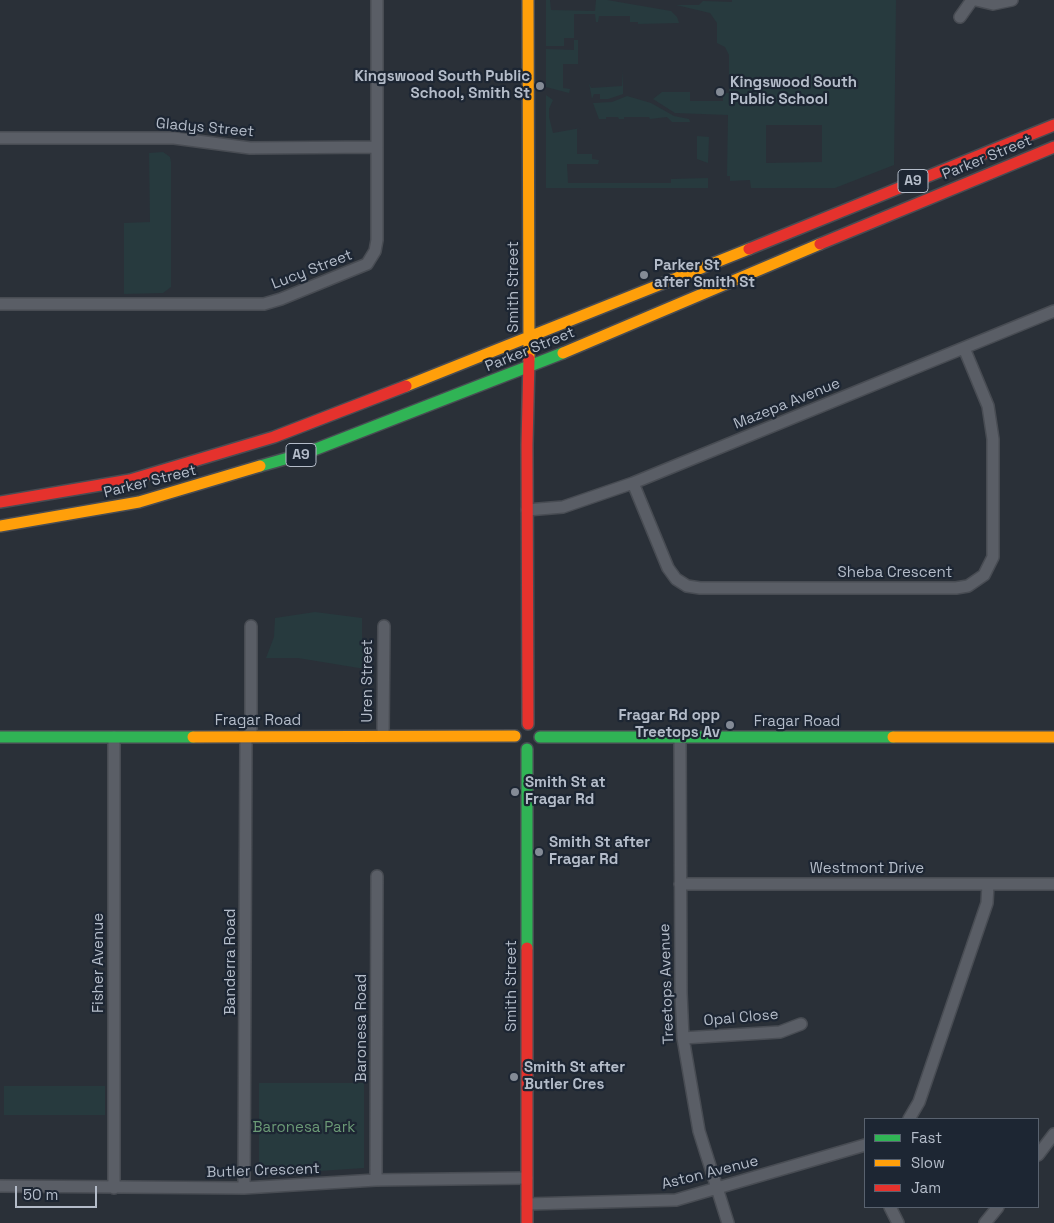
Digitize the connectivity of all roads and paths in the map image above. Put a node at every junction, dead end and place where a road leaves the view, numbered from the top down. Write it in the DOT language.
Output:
graph roads {
  1 [pos="377,0"];
  2 [pos="528,0"];
  3 [pos="974,0"];
  4 [pos="1012,0"];
  5 [pos="960,17"];
  6 [pos="1054,125"];
  7 [pos="0,138"];
  8 [pos="377,147"];
  9 [pos="1054,148"];
  10 [pos="0,304"];
  11 [pos="1054,311"];
  12 [pos="530,338"];
  13 [pos="964,348"];
  14 [pos="528,367"];
  15 [pos="633,483"];
  16 [pos="0,502"];
  17 [pos="527,510"];
  18 [pos="0,526"];
  19 [pos="251,626"];
  20 [pos="384,626"];
  21 [pos="528,724"];
  22 [pos="249,736"];
  23 [pos="383,736"];
  24 [pos="515,736"];
  25 [pos="0,737"];
  26 [pos="114,737"];
  27 [pos="540,737"];
  28 [pos="680,737"];
  29 [pos="1054,737"];
  30 [pos="527,749"];
  31 [pos="377,876"];
  32 [pos="680,884"];
  33 [pos="988,884"];
  34 [pos="1054,884"];
  35 [pos="801,1024"];
  36 [pos="683,1038"];
  37 [pos="910,1118"];
  38 [pos="1054,1134"];
  39 [pos="864,1150"];
  40 [pos="1039,1154"];
  41 [pos="527,1178"];
  42 [pos="376,1180"];
  43 [pos="0,1186"];
  44 [pos="114,1188"];
  45 [pos="244,1188"];
  46 [pos="716,1189"];
  47 [pos="527,1204"];
  48 [pos="890,1208"];
  49 [pos="997,1208"];
  50 [pos="527,1223"];
  51 [pos="728,1223"];
  52 [pos="898,1223"];
  53 [pos="985,1223"];
  1 -- 8 [label="street, Lucy Street"];
  2 -- 12 [label="main road, Smith Street"];
  3 -- 4 [label="street"];
  3 -- 5 [label="street"];
  6 -- 12 [label="main road, Parker Street / A9"];
  7 -- 8 [label="street, Gladys Street"];
  8 -- 10 [label="street, Lucy Street"];
  9 -- 14 [label="main road, Parker Street / A9"];
  11 -- 13 [label="street, Mazepa Avenue"];
  12 -- 14 [label="main road, Smith Street"];
  12 -- 16 [label="main road, Parker Street / A9"];
  13 -- 15 [label="street, Mazepa Avenue"];
  13 -- 15 [label="street, Sheba Crescent"];
  14 -- 17 [label="main road, Smith Street"];
  14 -- 18 [label="main road, Parker Street / A9"];
  15 -- 17 [label="street, Mazepa Avenue"];
  17 -- 21 [label="main road, Smith Street"];
  19 -- 22 [label="street, Banderra Road"];
  20 -- 23 [label="street, Uren Street"];
  21 -- 24 [label="main road"];
  21 -- 27 [label="main road"];
  22 -- 23 [label="main road, Fragar Road"];
  22 -- 26 [label="main road, Fragar Road"];
  22 -- 45 [label="street, Banderra Road"];
  23 -- 24 [label="main road, Fragar Road"];
  24 -- 30 [label="main road"];
  25 -- 26 [label="main road, Fragar Road"];
  26 -- 44 [label="street, Fisher Avenue"];
  27 -- 28 [label="main road, Fragar Road"];
  27 -- 30 [label="main road"];
  28 -- 29 [label="main road, Fragar Road"];
  28 -- 32 [label="street, Treetops Avenue"];
  30 -- 41 [label="main road, Smith Street"];
  31 -- 42 [label="street, Baronesa Road"];
  32 -- 33 [label="street, Westmont Drive"];
  32 -- 36 [label="street, Treetops Avenue"];
  33 -- 34 [label="street, Westmont Drive"];
  33 -- 37 [label="street"];
  35 -- 36 [label="street, Opal Close"];
  36 -- 46 [label="street, Treetops Avenue"];
  38 -- 40 [label="street"];
  39 -- 46 [label="street, Aston Avenue"];
  41 -- 42 [label="street, Butler Crescent"];
  41 -- 47 [label="main road, Smith Street"];
  42 -- 45 [label="street, Butler Crescent"];
  43 -- 44 [label="street, Butler Crescent"];
  44 -- 45 [label="street, Butler Crescent"];
  46 -- 47 [label="street, Aston Avenue"];
  46 -- 51 [label="street, Treetops Avenue"];
  47 -- 50 [label="main road, Smith Street"];
  48 -- 52 [label="street"];
  49 -- 53 [label="street"];
}
